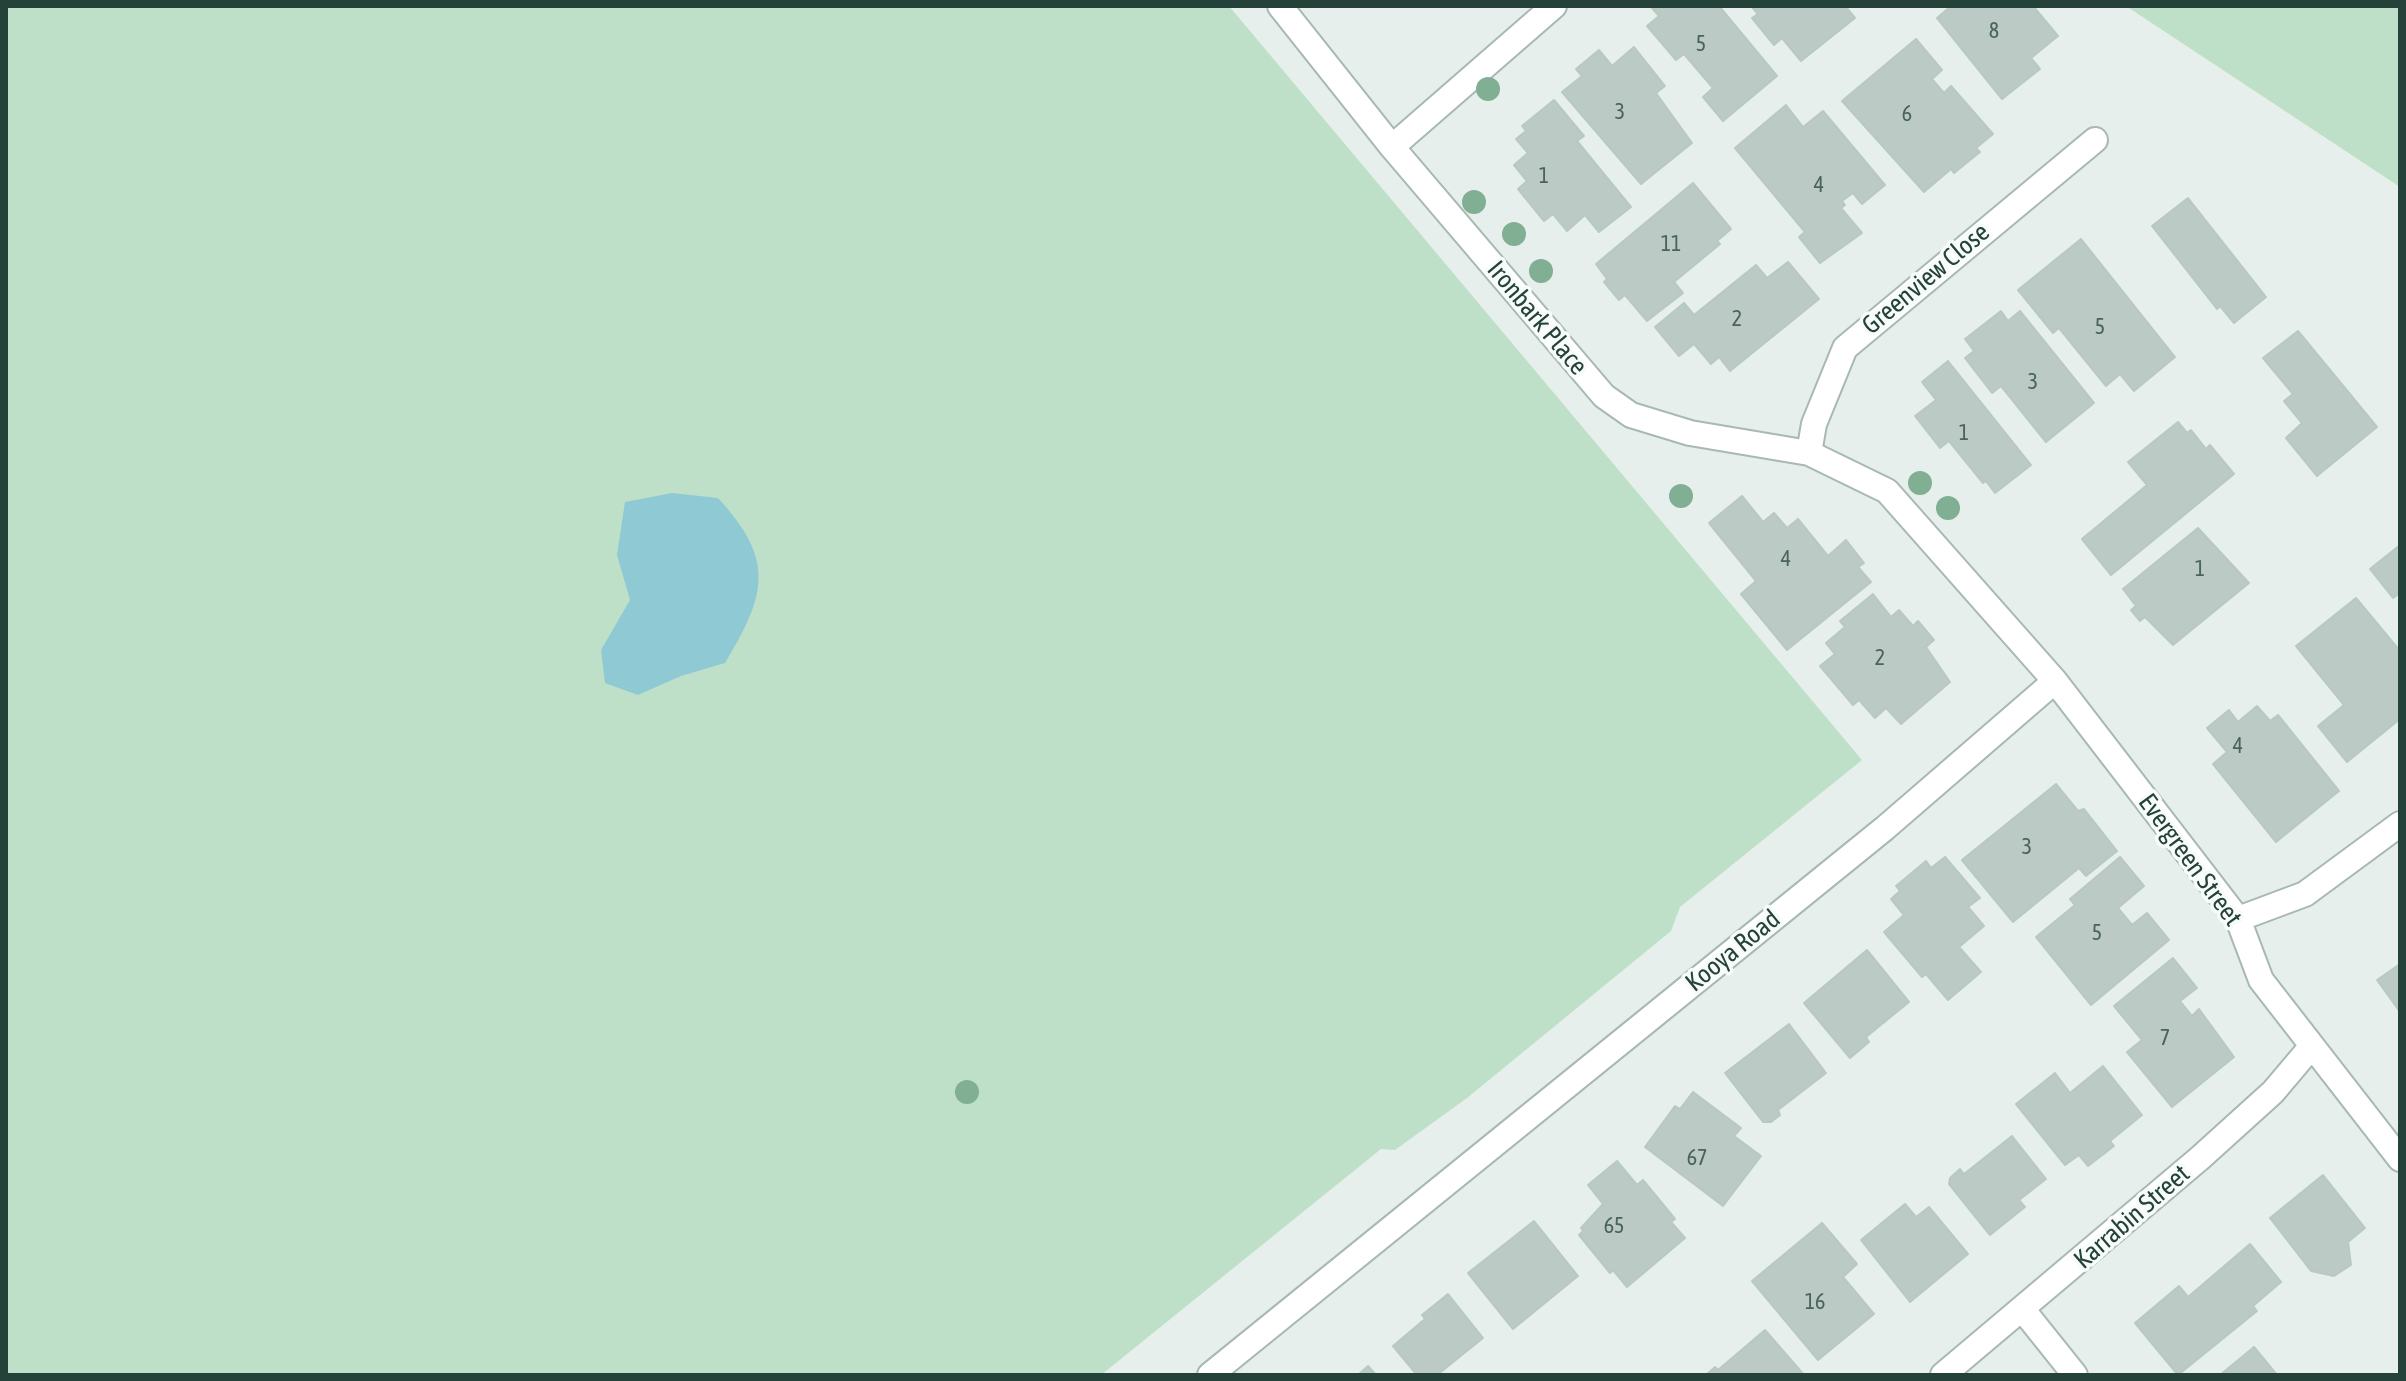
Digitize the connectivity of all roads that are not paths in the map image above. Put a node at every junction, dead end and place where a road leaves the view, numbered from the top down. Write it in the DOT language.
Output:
graph roads {
  1 [pos="1280,6"];
  2 [pos="1554,6"];
  3 [pos="2095,140"];
  4 [pos="1392,147"];
  5 [pos="1809,453"];
  6 [pos="2055,681"];
  7 [pos="2400,824"];
  8 [pos="2238,919"];
  9 [pos="2311,1047"];
  10 [pos="2400,1159"];
  11 [pos="2023,1310"];
  12 [pos="1210,1375"];
  13 [pos="1943,1375"];
  14 [pos="2075,1375"];
  1 -- 4 [label="street, Ironbark Place"];
  2 -- 4 [label="street"];
  3 -- 5 [label="street, Greenview Close"];
  4 -- 5 [label="street, Ironbark Place"];
  5 -- 6 [label="street, Ironbark Place"];
  6 -- 8 [label="street, Evergreen Street"];
  6 -- 12 [label="street, Kooya Road"];
  7 -- 8 [label="street"];
  8 -- 9 [label="street, Evergreen Street"];
  9 -- 10 [label="street, Evergreen Street"];
  9 -- 11 [label="street, Karrabin Street"];
  11 -- 13 [label="street, Karrabin Street"];
  11 -- 14 [label="street"];
}
